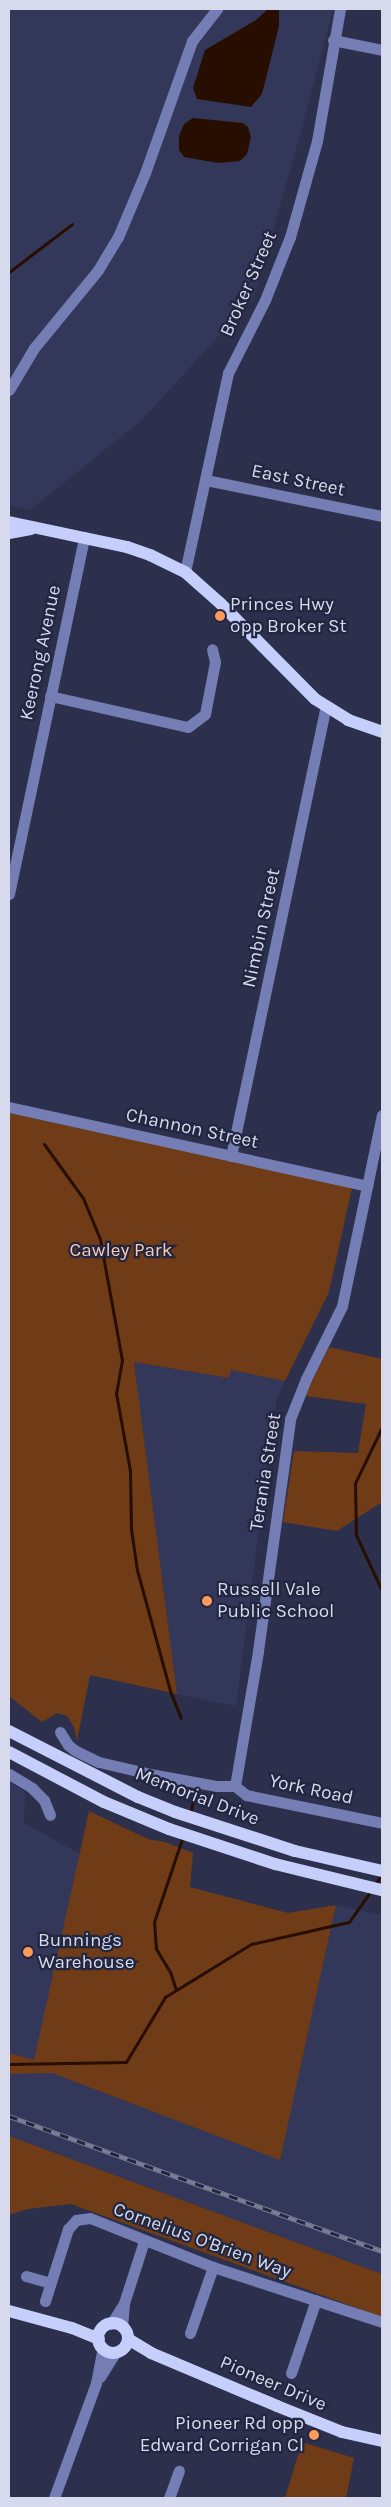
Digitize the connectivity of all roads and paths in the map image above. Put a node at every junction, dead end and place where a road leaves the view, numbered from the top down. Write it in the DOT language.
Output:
graph roads {
  1 [pos="216,9"];
  2 [pos="340,9"];
  3 [pos="333,40"];
  4 [pos="382,50"];
  5 [pos="9,390"];
  6 [pos="206,480"];
  7 [pos="382,516"];
  8 [pos="9,522"];
  9 [pos="39,528"];
  10 [pos="9,533"];
  11 [pos="84,537"];
  12 [pos="185,572"];
  13 [pos="212,649"];
  14 [pos="50,696"];
  15 [pos="326,707"];
  16 [pos="382,732"];
  17 [pos="9,894"];
  18 [pos="9,1107"];
  19 [pos="382,1115"];
  20 [pos="232,1156"];
  21 [pos="367,1186"];
  22 [pos="9,1731"];
  23 [pos="60,1732"];
  24 [pos="9,1752"];
  25 [pos="9,1774"];
  26 [pos="235,1786"];
  27 [pos="50,1815"];
  28 [pos="382,1823"];
  29 [pos="382,1872"];
  30 [pos="381,1889"];
  31 [pos="144,2241"];
  32 [pos="213,2266"];
  33 [pos="26,2276"];
  34 [pos="50,2284"];
  35 [pos="316,2300"];
  36 [pos="45,2301"];
  37 [pos="9,2311"];
  38 [pos="382,2322"];
  39 [pos="190,2333"];
  40 [pos="113,2338"];
  41 [pos="291,2373"];
  42 [pos="382,2441"];
  43 [pos="179,2471"];
  44 [pos="54,2498"];
  45 [pos="169,2498"];
  1 -- 5 [label="street"];
  2 -- 3 [label="street, Broker Street"];
  3 -- 4 [label="street"];
  3 -- 6 [label="street, Broker Street"];
  6 -- 7 [label="street, East Street"];
  6 -- 12 [label="street, Broker Street"];
  8 -- 9 [label="main road"];
  9 -- 10 [label="main road"];
  9 -- 11 [label="main road"];
  11 -- 12 [label="main road"];
  11 -- 14 [label="street, Keerong Avenue"];
  12 -- 15 [label="main road"];
  13 -- 14 [label="street"];
  14 -- 17 [label="street, Keerong Avenue"];
  15 -- 16 [label="main road"];
  15 -- 20 [label="street, Nimbin Street"];
  18 -- 20 [label="street, Channon Street"];
  19 -- 21 [label="street, Terania Street"];
  20 -- 21 [label="street, Channon Street"];
  21 -- 26 [label="street, Terania Street"];
  22 -- 29 [label="main road, Memorial Drive"];
  23 -- 26 [label="street"];
  24 -- 30 [label="main road, Memorial Drive"];
  25 -- 27 [label="street"];
  26 -- 28 [label="street, York Road"];
  31 -- 32 [label="street, Cornelius O'Brien Way"];
  31 -- 34 [label="street, Cornelius O'Brien Way"];
  31 -- 40 [label="street"];
  32 -- 35 [label="street, Cornelius O'Brien Way"];
  32 -- 39 [label="street"];
  33 -- 34 [label="street"];
  34 -- 36 [label="street, Cornelius O'Brien Way"];
  35 -- 38 [label="street, Cornelius O'Brien Way"];
  35 -- 41 [label="street"];
  37 -- 40 [label="main road, Pioneer Drive"];
  40 -- 42 [label="main road, Pioneer Drive"];
  40 -- 44 [label="street"];
  43 -- 45 [label="street"];
}
